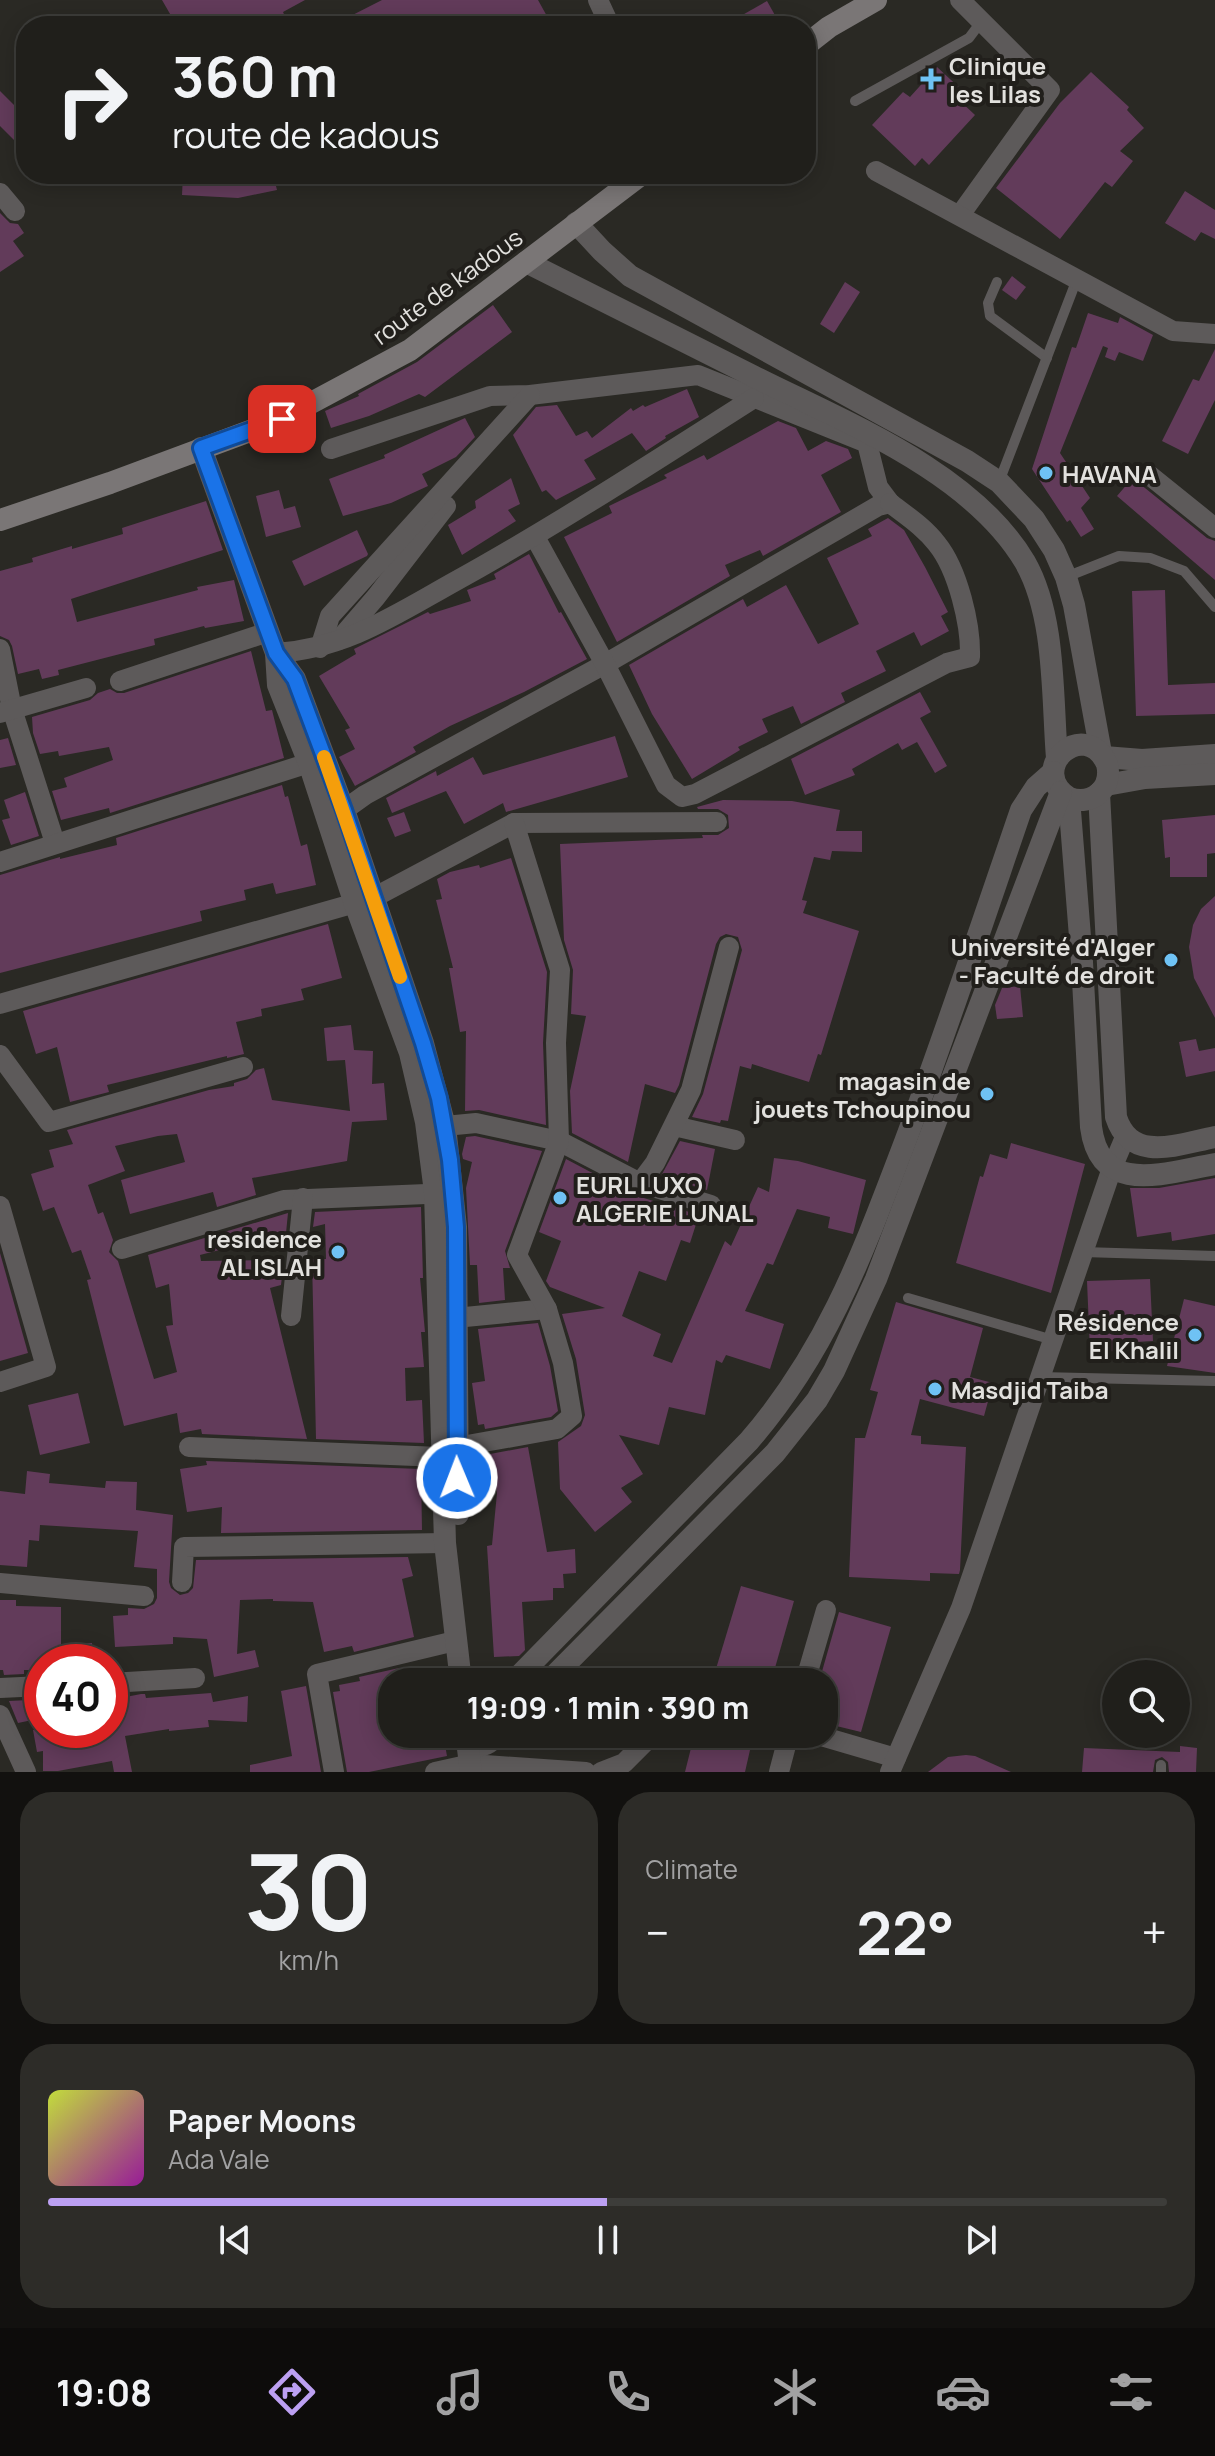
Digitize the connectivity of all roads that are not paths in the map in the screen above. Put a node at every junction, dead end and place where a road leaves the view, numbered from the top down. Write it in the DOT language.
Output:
graph roads {
  1 [pos="876,0"];
  2 [pos="960,0"];
  3 [pos="981,22"];
  4 [pos="816,37"];
  5 [pos="855,101"];
  6 [pos="876,171"];
  7 [pos="629,184"];
  8 [pos="0,193"];
  9 [pos="15,211"];
  10 [pos="960,215"];
  11 [pos="576,223"];
  12 [pos="526,262"];
  13 [pos="1077,279"];
  14 [pos="997,282"];
  15 [pos="1215,334"];
  16 [pos="1047,358"];
  17 [pos="530,395"];
  18 [pos="754,398"];
  19 [pos="201,448"];
  20 [pos="331,449"];
  21 [pos="1148,474"];
  22 [pos="999,482"];
  23 [pos="890,503"];
  24 [pos="0,520"];
  25 [pos="1215,528"];
  26 [pos="535,537"];
  27 [pos="1066,577"];
  28 [pos="1215,607"];
  29 [pos="272,642"];
  30 [pos="328,646"];
  31 [pos="0,649"];
  32 [pos="605,664"];
  33 [pos="120,681"];
  34 [pos="86,688"];
  35 [pos="6,711"];
  36 [pos="1103,755"];
  37 [pos="1215,755"];
  38 [pos="309,763"];
  39 [pos="1215,774"];
  40 [pos="1060,780"];
  41 [pos="1103,789"];
  42 [pos="344,810"];
  43 [pos="717,822"];
  44 [pos="514,823"];
  45 [pos="55,843"];
  46 [pos="0,862"];
  47 [pos="364,901"];
  48 [pos="729,947"];
  49 [pos="0,1004"];
  50 [pos="0,1055"];
  51 [pos="243,1067"];
  52 [pos="445,1126"];
  53 [pos="674,1126"];
  54 [pos="1126,1135"];
  55 [pos="1215,1137"];
  56 [pos="735,1140"];
  57 [pos="559,1141"];
  58 [pos="1215,1164"];
  59 [pos="1112,1168"];
  60 [pos="640,1183"];
  61 [pos="444,1193"];
  62 [pos="303,1198"];
  63 [pos="711,1205"];
  64 [pos="0,1206"];
  65 [pos="122,1249"];
  66 [pos="1083,1252"];
  67 [pos="1215,1256"];
  68 [pos="908,1298"];
  69 [pos="547,1309"];
  70 [pos="291,1316"];
  71 [pos="455,1318"];
  72 [pos="1053,1340"];
  73 [pos="1040,1377"];
  74 [pos="1215,1381"];
  75 [pos="0,1382"];
  76 [pos="189,1447"];
  77 [pos="448,1452"];
  78 [pos="445,1543"];
  79 [pos="182,1582"];
  80 [pos="0,1583"];
  81 [pos="144,1596"];
  82 [pos="826,1610"];
  83 [pos="455,1641"];
  84 [pos="459,1668"];
  85 [pos="474,1668"];
  86 [pos="527,1668"];
  87 [pos="562,1668"];
  88 [pos="809,1668"];
  89 [pos="195,1678"];
  90 [pos="128,1682"];
  91 [pos="24,1687"];
  92 [pos="0,1688"];
  93 [pos="0,1715"];
  94 [pos="838,1743"];
  95 [pos="639,1748"];
  96 [pos="785,1748"];
  97 [pos="481,1750"];
  98 [pos="893,1765"];
  99 [pos="26,1772"];
  100 [pos="334,1772"];
  101 [pos="435,1772"];
  102 [pos="586,1772"];
  103 [pos="601,1772"];
  104 [pos="779,1772"];
  1 -- 4 [label="main road"];
  2 -- 3 [label="street"];
  3 -- 5 [label="lane"];
  3 -- 10 [label="street"];
  6 -- 10 [label="street"];
  7 -- 11 [label="main road, route de kadous"];
  8 -- 9 [label="street"];
  10 -- 13 [label="street"];
  11 -- 12 [label="main road, route de kadous"];
  11 -- 22 [label="street"];
  12 -- 19 [label="main road, route de kadous"];
  12 -- 40 [label="street"];
  13 -- 15 [label="street"];
  13 -- 16 [label="lane"];
  14 -- 16 [label="lane"];
  16 -- 22 [label="lane"];
  17 -- 18 [label="street"];
  17 -- 20 [label="street"];
  17 -- 30 [label="street"];
  18 -- 23 [label="street"];
  18 -- 26 [label="street"];
  19 -- 24 [label="main road, route de kadous"];
  19 -- 29 [label="street"];
  21 -- 25 [label="street"];
  22 -- 27 [label="street"];
  23 -- 32 [label="street"];
  23 -- 32 [label="street"];
  26 -- 30 [label="street"];
  26 -- 32 [label="street"];
  27 -- 28 [label="lane"];
  27 -- 36 [label="street"];
  29 -- 30 [label="street"];
  29 -- 33 [label="street"];
  29 -- 38 [label="street"];
  29 -- 42 [label="street"];
  31 -- 35 [label="street"];
  32 -- 42 [label="street"];
  34 -- 35 [label="street"];
  35 -- 45 [label="street"];
  36 -- 37 [label="street"];
  36 -- 40 [label="street"];
  36 -- 41 [label="street"];
  38 -- 45 [label="street"];
  38 -- 47 [label="street"];
  39 -- 41 [label="street"];
  40 -- 41 [label="street"];
  40 -- 59 [label="street"];
  40 -- 86 [label="street"];
  40 -- 87 [label="street"];
  41 -- 54 [label="street"];
  42 -- 47 [label="street"];
  43 -- 44 [label="street"];
  44 -- 47 [label="street"];
  44 -- 57 [label="street"];
  45 -- 46 [label="street"];
  47 -- 49 [label="street"];
  47 -- 52 [label="street"];
  47 -- 61 [label="street"];
  48 -- 53 [label="street"];
  50 -- 51 [label="street"];
  52 -- 57 [label="street"];
  52 -- 61 [label="street"];
  53 -- 56 [label="street"];
  53 -- 60 [label="street"];
  54 -- 55 [label="street"];
  54 -- 59 [label="street"];
  57 -- 60 [label="street"];
  57 -- 69 [label="street"];
  58 -- 59 [label="street"];
  59 -- 66 [label="street"];
  60 -- 63 [label="street"];
  61 -- 62 [label="street"];
  61 -- 71 [label="street"];
  61 -- 77 [label="street"];
  62 -- 65 [label="street"];
  62 -- 70 [label="street"];
  64 -- 75 [label="street"];
  66 -- 67 [label="lane"];
  66 -- 72 [label="street"];
  68 -- 72 [label="lane"];
  69 -- 71 [label="street"];
  69 -- 77 [label="street"];
  71 -- 77 [label="street"];
  72 -- 73 [label="street"];
  73 -- 74 [label="lane"];
  73 -- 98 [label="street"];
  76 -- 77 [label="street"];
  77 -- 78 [label="street"];
  77 -- 85 [label="street"];
  78 -- 79 [label="street"];
  78 -- 83 [label="street"];
  80 -- 81 [label="street"];
  82 -- 88 [label="street"];
  83 -- 84 [label="street"];
  83 -- 100 [label="street"];
  89 -- 90 [label="street"];
  91 -- 92 [label="street"];
  93 -- 99 [label="street"];
  94 -- 98 [label="street"];
  95 -- 103 [label="street"];
  96 -- 104 [label="street"];
  97 -- 101 [label="street"];
  97 -- 102 [label="street"];
}
